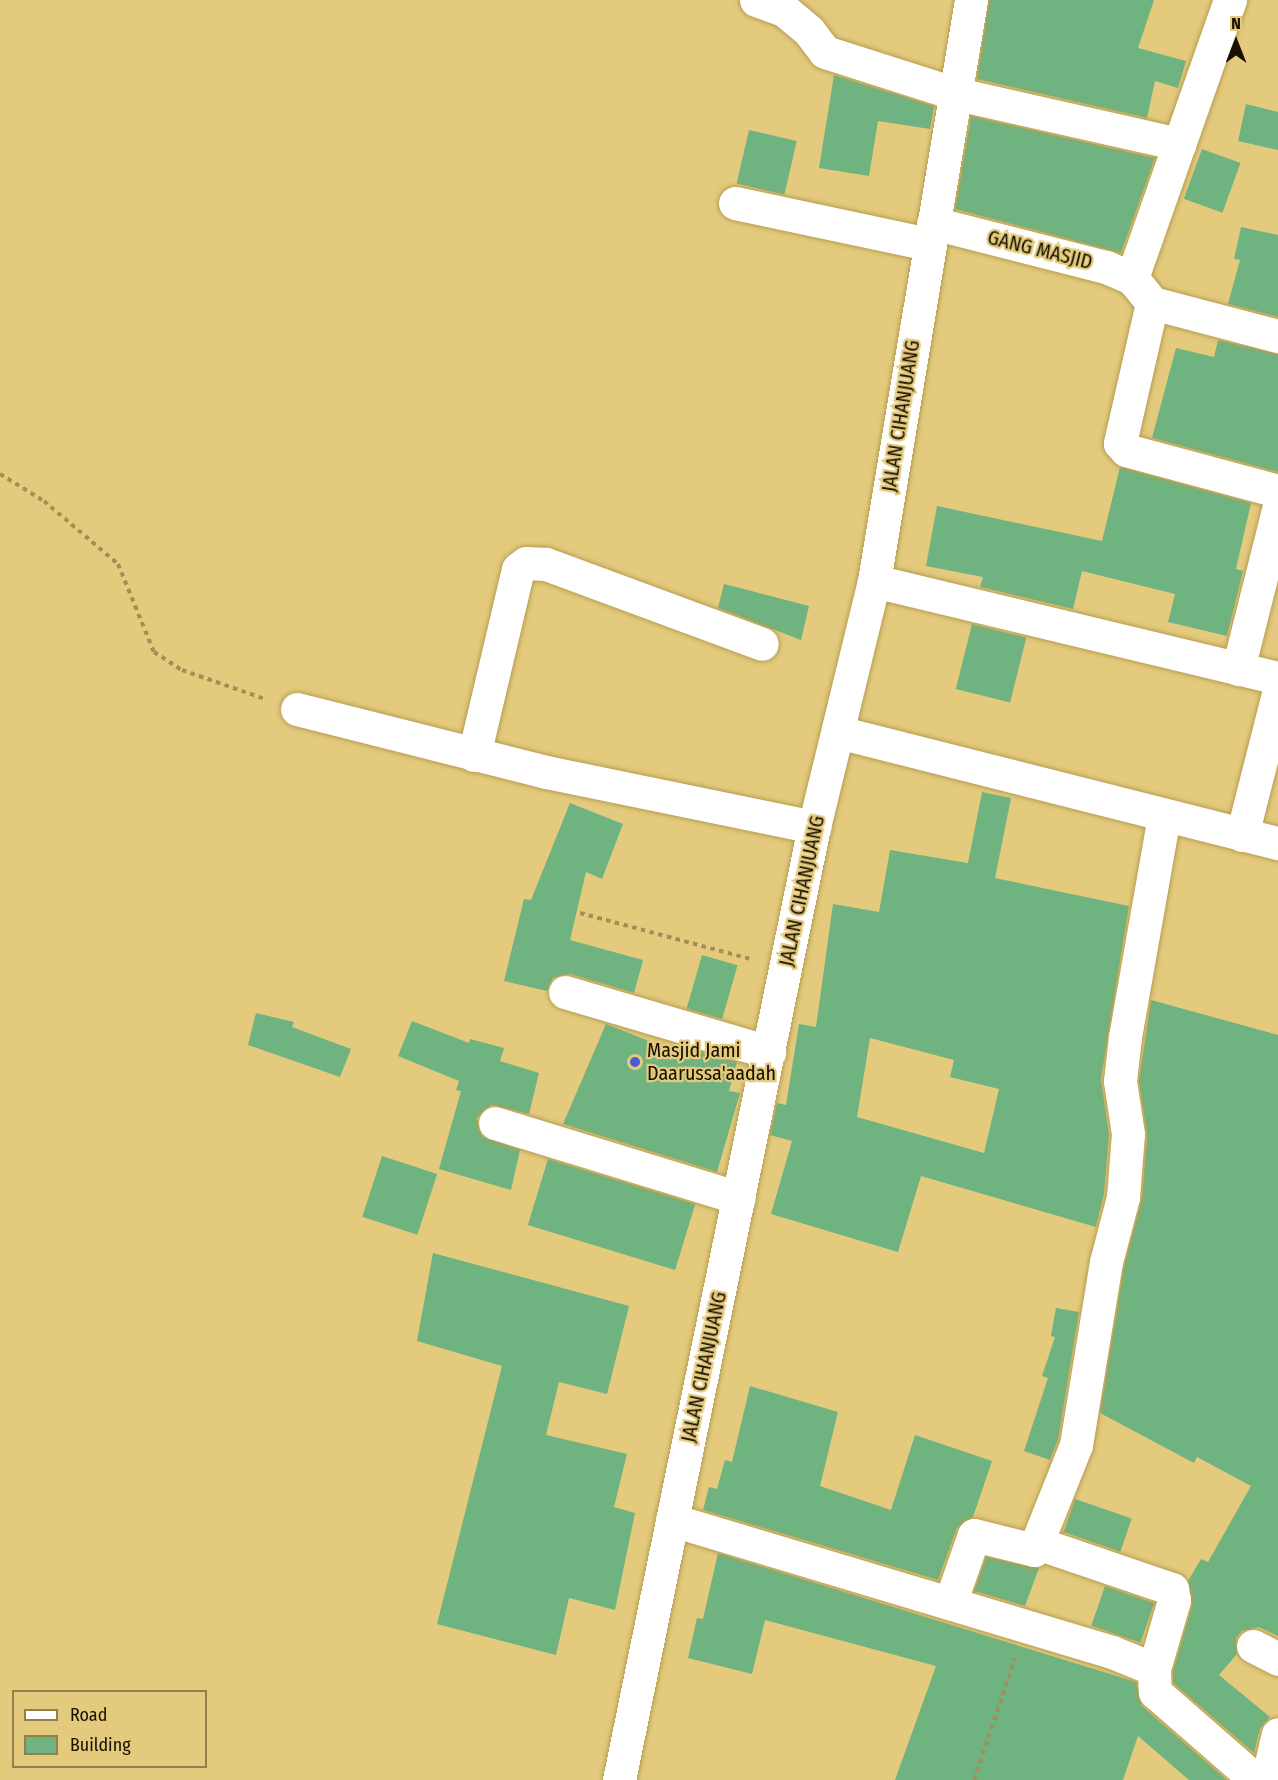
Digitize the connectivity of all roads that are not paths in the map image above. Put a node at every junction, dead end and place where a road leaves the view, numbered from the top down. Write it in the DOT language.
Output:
graph roads {
  1 [pos="756,0"];
  2 [pos="971,0"];
  3 [pos="1230,0"];
  4 [pos="957,94"];
  5 [pos="1179,144"];
  6 [pos="735,203"];
  7 [pos="931,234"];
  8 [pos="1141,290"];
  9 [pos="1278,336"];
  10 [pos="1278,491"];
  11 [pos="1278,510"];
  12 [pos="874,581"];
  13 [pos="762,644"];
  14 [pos="1238,669"];
  15 [pos="1278,678"];
  16 [pos="1278,694"];
  17 [pos="297,709"];
  18 [pos="838,732"];
  19 [pos="474,755"];
  20 [pos="1164,816"];
  21 [pos="814,827"];
  22 [pos="1242,835"];
  23 [pos="1278,843"];
  24 [pos="565,992"];
  25 [pos="769,1052"];
  26 [pos="495,1123"];
  27 [pos="739,1198"];
  28 [pos="672,1520"];
  29 [pos="1037,1543"];
  30 [pos="950,1603"];
  31 [pos="1154,1669"];
  32 [pos="1278,1734"];
  33 [pos="619,1780"];
  34 [pos="1256,1780"];
  35 [pos="1267,1780"];
  1 -- 4 [label="street"];
  2 -- 4 [label="street, JALAN CIHANJUANG"];
  3 -- 5 [label="street"];
  4 -- 5 [label="street"];
  4 -- 7 [label="street, JALAN CIHANJUANG"];
  5 -- 8 [label="street"];
  6 -- 7 [label="street, GANG MASJID"];
  7 -- 8 [label="street, GANG MASJID"];
  7 -- 12 [label="street, JALAN CIHANJUANG"];
  8 -- 9 [label="street, GANG MASJID"];
  8 -- 10 [label="street"];
  11 -- 14 [label="street"];
  12 -- 14 [label="street"];
  12 -- 18 [label="street, JALAN CIHANJUANG"];
  13 -- 19 [label="street"];
  14 -- 15 [label="street"];
  16 -- 22 [label="street"];
  17 -- 19 [label="street"];
  18 -- 20 [label="street"];
  18 -- 21 [label="street, JALAN CIHANJUANG"];
  19 -- 21 [label="street"];
  20 -- 22 [label="street"];
  20 -- 29 [label="street"];
  21 -- 25 [label="street, JALAN CIHANJUANG"];
  22 -- 23 [label="street"];
  24 -- 25 [label="street"];
  25 -- 27 [label="street, JALAN CIHANJUANG"];
  26 -- 27 [label="street"];
  27 -- 28 [label="street, JALAN CIHANJUANG"];
  28 -- 30 [label="street"];
  28 -- 33 [label="street, JALAN CIHANJUANG"];
  29 -- 30 [label="street"];
  29 -- 31 [label="street"];
  30 -- 31 [label="street"];
  31 -- 34 [label="street"];
  32 -- 35 [label="street"];
}
